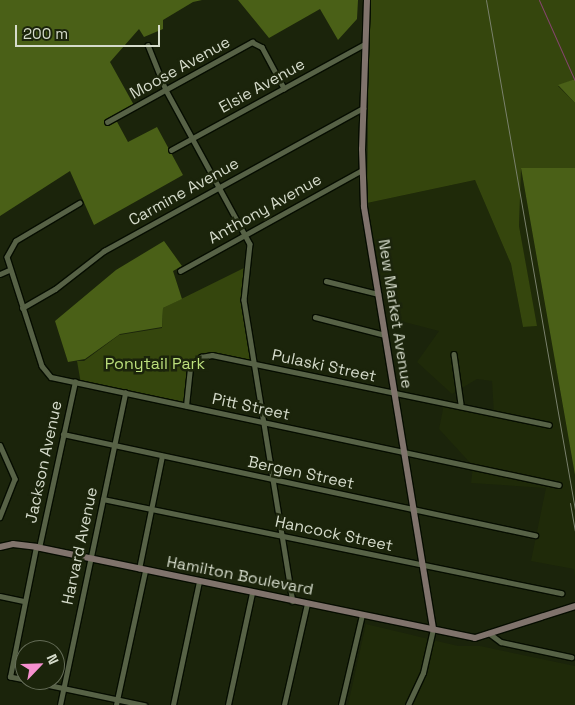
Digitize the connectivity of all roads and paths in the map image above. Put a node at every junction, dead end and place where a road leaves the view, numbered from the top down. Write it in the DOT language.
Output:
graph roads {
  1 [pos="367,0"];
  2 [pos="365,44"];
  3 [pos="148,45"];
  4 [pos="284,88"];
  5 [pos="166,90"];
  6 [pos="363,108"];
  7 [pos="107,122"];
  8 [pos="193,138"];
  9 [pos="170,150"];
  10 [pos="362,170"];
  11 [pos="220,186"];
  12 [pos="80,203"];
  13 [pos="246,234"];
  14 [pos="9,270"];
  15 [pos="180,270"];
  16 [pos="0,274"];
  17 [pos="326,281"];
  18 [pos="378,294"];
  19 [pos="22,308"];
  20 [pos="315,317"];
  21 [pos="385,335"];
  22 [pos="454,354"];
  23 [pos="254,364"];
  24 [pos="75,382"];
  25 [pos="125,393"];
  26 [pos="394,393"];
  27 [pos="461,404"];
  28 [pos="186,406"];
  29 [pos="264,422"];
  30 [pos="549,425"];
  31 [pos="62,434"];
  32 [pos="114,444"];
  33 [pos="0,445"];
  34 [pos="404,452"];
  35 [pos="162,456"];
  36 [pos="274,480"];
  37 [pos="559,485"];
  38 [pos="103,499"];
  39 [pos="152,509"];
  40 [pos="414,510"];
  41 [pos="0,517"];
  42 [pos="535,535"];
  43 [pos="282,536"];
  44 [pos="2,544"];
  45 [pos="38,547"];
  46 [pos="90,558"];
  47 [pos="423,565"];
  48 [pos="142,570"];
  49 [pos="199,582"];
  50 [pos="252,593"];
  51 [pos="561,593"];
  52 [pos="0,596"];
  53 [pos="24,601"];
  54 [pos="293,601"];
  55 [pos="307,604"];
  56 [pos="575,606"];
  57 [pos="362,615"];
  58 [pos="433,629"];
  59 [pos="489,633"];
  60 [pos="17,640"];
  61 [pos="15,650"];
  62 [pos="571,657"];
  63 [pos="15,678"];
  64 [pos="65,683"];
  65 [pos="65,688"];
  66 [pos="64,690"];
  67 [pos="117,699"];
  68 [pos="60,705"];
  69 [pos="116,705"];
  70 [pos="144,705"];
  71 [pos="173,705"];
  72 [pos="228,705"];
  73 [pos="284,705"];
  74 [pos="341,705"];
  75 [pos="408,705"];
  1 -- 2 [label="main road, New Market Avenue"];
  2 -- 4 [label="street, Elsie Avenue"];
  2 -- 6 [label="main road, New Market Avenue"];
  3 -- 5 [label="street"];
  4 -- 5 [label="street, Moose Avenue"];
  4 -- 8 [label="street, Elsie Avenue"];
  5 -- 7 [label="street, Moose Avenue"];
  5 -- 8 [label="street"];
  6 -- 10 [label="main road, New Market Avenue"];
  6 -- 11 [label="street, Carmine Avenue"];
  8 -- 9 [label="street, Elsie Avenue"];
  8 -- 11 [label="street"];
  10 -- 13 [label="street, Anthony Avenue"];
  10 -- 18 [label="main road, New Market Avenue"];
  11 -- 13 [label="street"];
  11 -- 19 [label="street, Carmine Avenue"];
  12 -- 14 [label="street"];
  13 -- 15 [label="street, Anthony Avenue"];
  13 -- 23 [label="street"];
  14 -- 16 [label="street"];
  14 -- 19 [label="street, Pitt Street"];
  17 -- 18 [label="street"];
  18 -- 21 [label="main road, New Market Avenue"];
  19 -- 24 [label="street, Pitt Street"];
  20 -- 21 [label="street"];
  21 -- 26 [label="main road, New Market Avenue"];
  22 -- 27 [label="street"];
  23 -- 26 [label="street, Pulaski Street"];
  23 -- 28 [label="street, Pulaski Street"];
  23 -- 29 [label="street"];
  24 -- 25 [label="street, Pitt Street"];
  24 -- 31 [label="street, Jackson Avenue"];
  25 -- 28 [label="street, Pitt Street"];
  25 -- 32 [label="street, Harvard Avenue"];
  26 -- 27 [label="street, Pulaski Street"];
  26 -- 34 [label="main road, New Market Avenue"];
  27 -- 30 [label="street, Pulaski Street"];
  28 -- 29 [label="street, Pitt Street"];
  29 -- 34 [label="street, Pitt Street"];
  29 -- 36 [label="street"];
  31 -- 32 [label="street, Bergen Street"];
  31 -- 45 [label="street, Jackson Avenue"];
  32 -- 35 [label="street, Bergen Street"];
  32 -- 38 [label="street, Harvard Avenue"];
  33 -- 41 [label="street"];
  34 -- 37 [label="street, Pitt Street"];
  34 -- 40 [label="main road, New Market Avenue"];
  35 -- 36 [label="street, Bergen Street"];
  35 -- 39 [label="street"];
  36 -- 40 [label="street, Bergen Street"];
  36 -- 43 [label="street"];
  38 -- 39 [label="street, Hancock Street"];
  38 -- 46 [label="street, Harvard Avenue"];
  39 -- 43 [label="street, Hancock Street"];
  39 -- 48 [label="street"];
  40 -- 42 [label="street, Bergen Street"];
  40 -- 47 [label="main road, New Market Avenue"];
  43 -- 47 [label="street, Hancock Street"];
  43 -- 54 [label="street"];
  44 -- 45 [label="main road, Hamilton Boulevard"];
  45 -- 46 [label="main road, Hamilton Boulevard"];
  45 -- 53 [label="street, Jackson Avenue"];
  46 -- 48 [label="main road, Hamilton Boulevard"];
  46 -- 64 [label="street, Harvard Avenue"];
  47 -- 51 [label="street, Hancock Street"];
  47 -- 58 [label="main road, New Market Avenue"];
  48 -- 49 [label="main road, Hamilton Boulevard"];
  48 -- 67 [label="street"];
  49 -- 50 [label="main road, Hamilton Boulevard"];
  49 -- 71 [label="street"];
  50 -- 54 [label="main road, Hamilton Boulevard"];
  50 -- 72 [label="street"];
  52 -- 53 [label="street"];
  53 -- 60 [label="street, Jackson Avenue"];
  54 -- 55 [label="main road, Hamilton Boulevard"];
  55 -- 57 [label="main road, Hamilton Boulevard"];
  55 -- 73 [label="street"];
  56 -- 59 [label="main road"];
  57 -- 58 [label="main road, Hamilton Boulevard"];
  57 -- 74 [label="street"];
  58 -- 59 [label="main road, Hamilton Boulevard"];
  58 -- 75 [label="street"];
  59 -- 62 [label="street"];
  61 -- 63 [label="street, Jackson Avenue"];
  65 -- 67 [label="street"];
  66 -- 68 [label="street, Harvard Avenue"];
  67 -- 69 [label="street"];
  67 -- 70 [label="street"];
}
